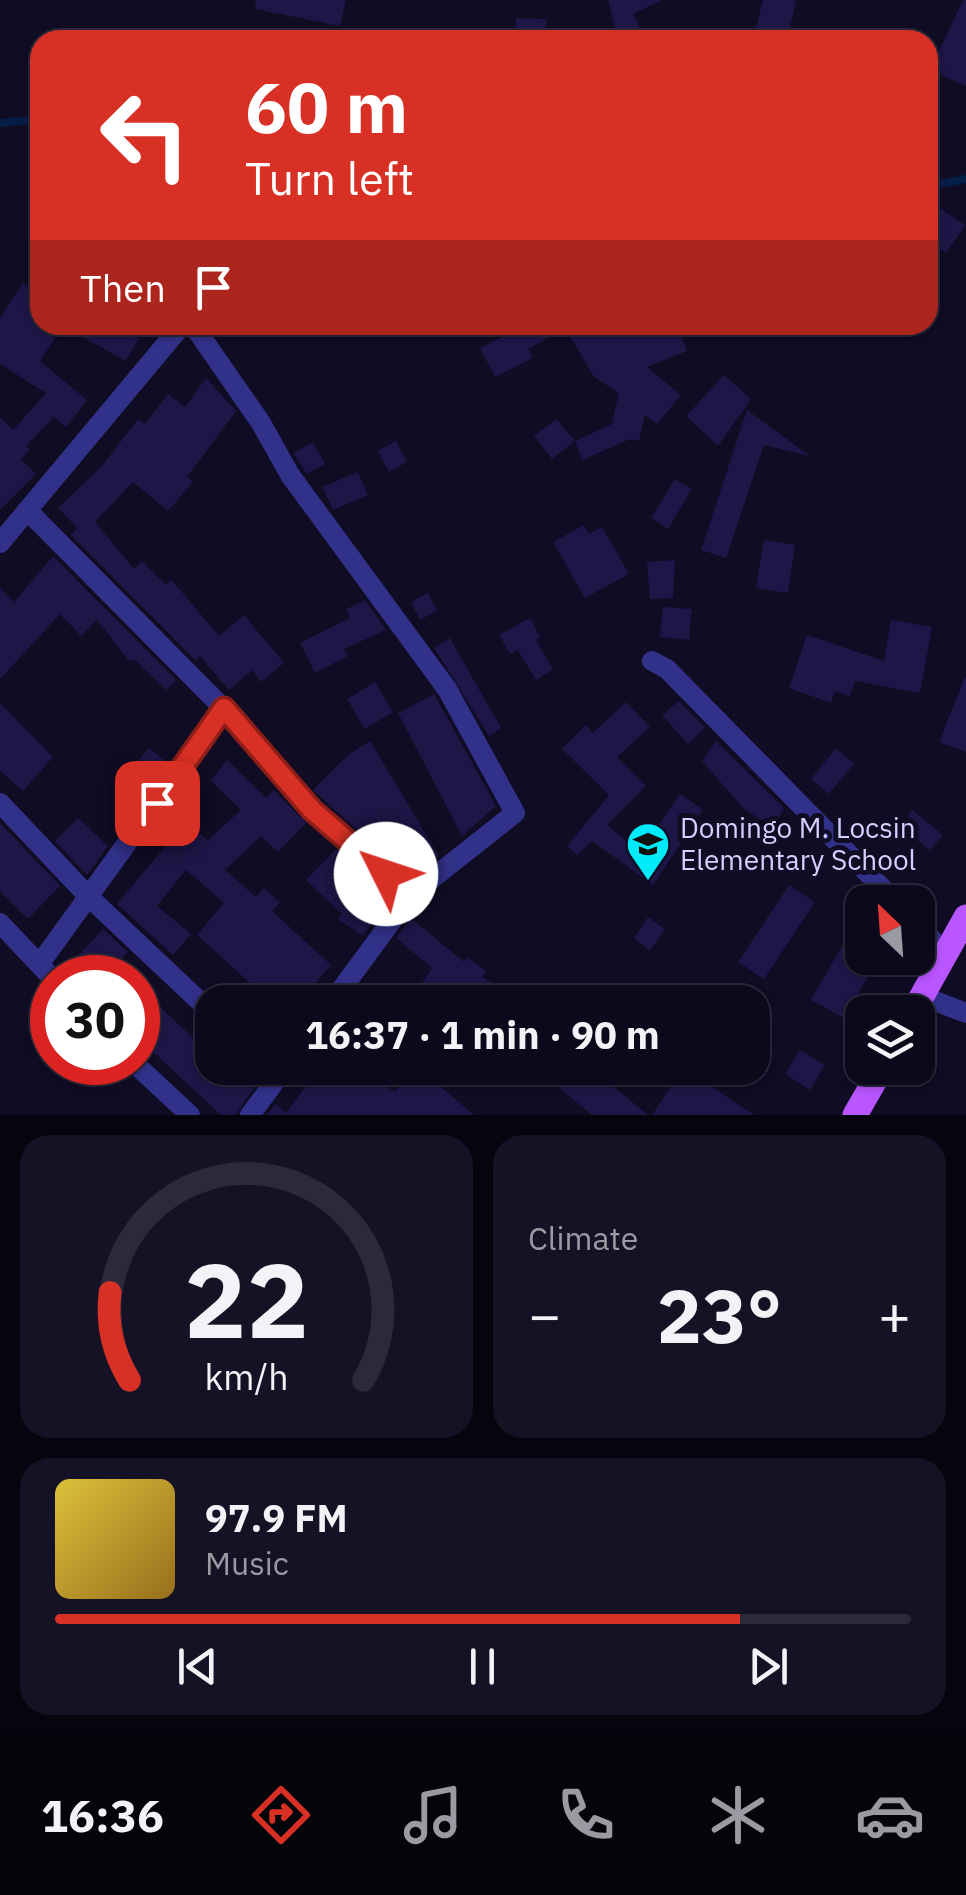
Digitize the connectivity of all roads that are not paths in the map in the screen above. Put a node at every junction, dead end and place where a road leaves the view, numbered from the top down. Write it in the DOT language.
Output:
graph roads {
  1 [pos="174,335"];
  2 [pos="201,335"];
  3 [pos="27,510"];
  4 [pos="0,543"];
  5 [pos="652,661"];
  6 [pos="224,708"];
  7 [pos="0,803"];
  8 [pos="879,885"];
  9 [pos="410,896"];
  10 [pos="89,898"];
  11 [pos="966,916"];
  12 [pos="0,924"];
  13 [pos="935,943"];
  14 [pos="945,953"];
  15 [pos="32,955"];
  16 [pos="56,955"];
  17 [pos="345,985"];
  18 [pos="922,995"];
  19 [pos="195,997"];
  20 [pos="935,1007"];
  21 [pos="966,1013"];
  22 [pos="158,1085"];
  23 [pos="269,1085"];
  24 [pos="872,1085"];
  25 [pos="190,1115"];
  26 [pos="250,1115"];
  27 [pos="855,1115"];
  1 -- 3 [label="street"];
  2 -- 9 [label="street"];
  3 -- 4 [label="street"];
  3 -- 6 [label="street"];
  5 -- 8 [label="street"];
  6 -- 9 [label="street"];
  6 -- 10 [label="street"];
  7 -- 10 [label="street"];
  9 -- 17 [label="street"];
  10 -- 16 [label="street"];
  10 -- 19 [label="street"];
  11 -- 14 [label="main road"];
  12 -- 15 [label="street"];
  13 -- 14 [label="street"];
  14 -- 18 [label="main road"];
  20 -- 21 [label="street"];
  22 -- 25 [label="street"];
  23 -- 26 [label="street"];
  24 -- 27 [label="main road"];
}
